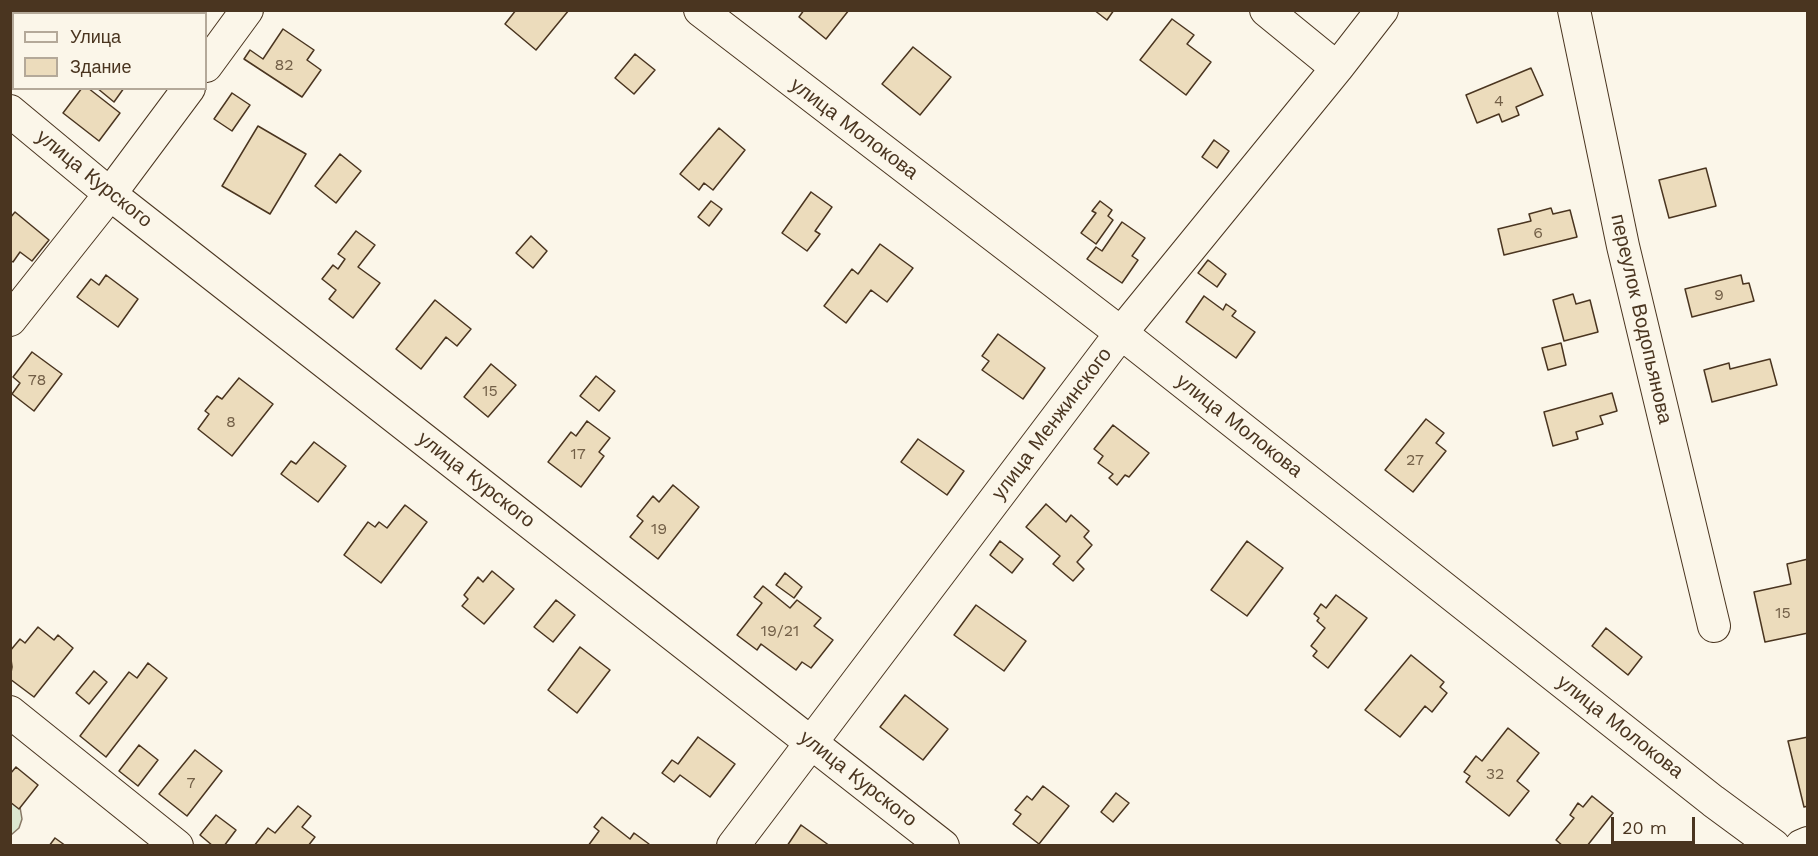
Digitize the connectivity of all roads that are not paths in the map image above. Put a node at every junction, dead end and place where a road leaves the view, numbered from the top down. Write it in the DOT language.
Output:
graph roads {
  1 [pos="247,10"];
  2 [pos="700,10"];
  3 [pos="1266,10"];
  4 [pos="1382,10"];
  5 [pos="1574,10"];
  6 [pos="207,65"];
  7 [pos="1337,68"];
  8 [pos="188,90"];
  9 [pos="10,111"];
  10 [pos="110,194"];
  11 [pos="10,320"];
  12 [pos="1121,333"];
  13 [pos="1714,626"];
  14 [pos="10,712"];
  15 [pos="812,743"];
  16 [pos="1808,843"];
  17 [pos="177,846"];
  18 [pos="733,846"];
  19 [pos="943,846"];
  20 [pos="1774,846"];
  21 [pos="1801,846"];
  1 -- 6 [label="street"];
  2 -- 12 [label="street, улица Молокова"];
  3 -- 7 [label="street"];
  4 -- 7 [label="street, улица Менжинского"];
  5 -- 13 [label="street, переулок Водопьянова"];
  7 -- 12 [label="street, улица Менжинского"];
  8 -- 10 [label="street"];
  9 -- 10 [label="street, улица Курского"];
  10 -- 11 [label="street"];
  10 -- 15 [label="street, улица Курского"];
  12 -- 15 [label="street, улица Менжинского"];
  12 -- 20 [label="street, улица Молокова"];
  14 -- 17 [label="street"];
  15 -- 18 [label="street, улица Менжинского"];
  15 -- 19 [label="street, улица Курского"];
  16 -- 21 [label="street"];
}
